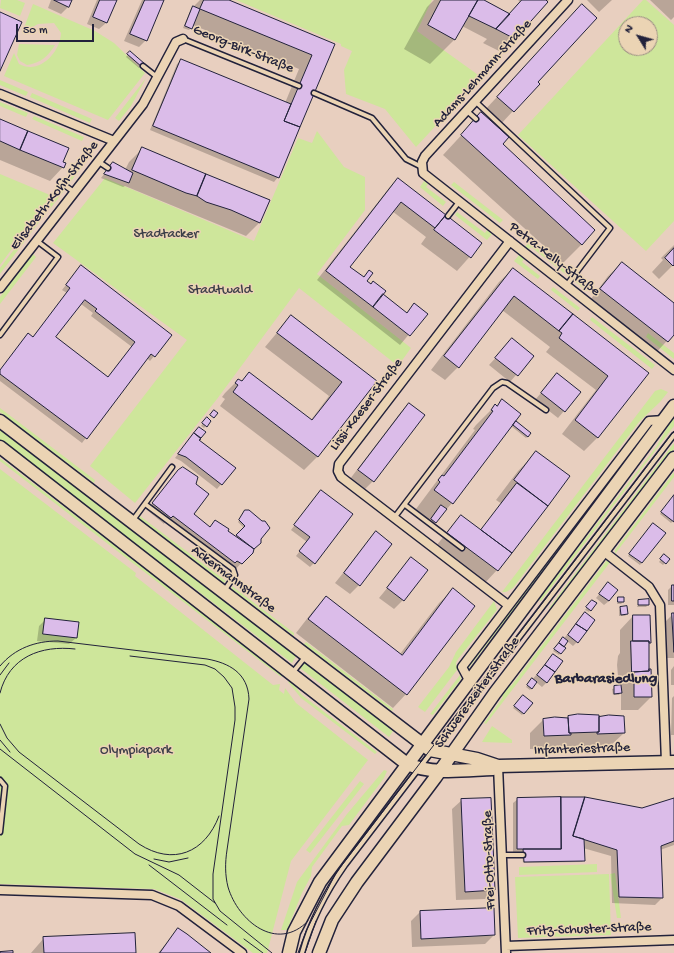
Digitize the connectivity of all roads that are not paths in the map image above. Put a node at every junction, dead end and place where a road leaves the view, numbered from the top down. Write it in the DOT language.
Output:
graph roads {
  1 [pos="568,0"];
  2 [pos="183,39"];
  3 [pos="143,66"];
  4 [pos="158,77"];
  5 [pos="299,86"];
  6 [pos="314,93"];
  7 [pos="0,94"];
  8 [pos="476,102"];
  9 [pos="467,111"];
  10 [pos="476,118"];
  11 [pos="114,142"];
  12 [pos="98,162"];
  13 [pos="422,167"];
  14 [pos="108,168"];
  15 [pos="60,182"];
  16 [pos="74,192"];
  17 [pos="459,202"];
  18 [pos="448,216"];
  19 [pos="37,241"];
  20 [pos="510,241"];
  21 [pos="566,286"];
  22 [pos="0,288"];
  23 [pos="0,335"];
  24 [pos="674,370"];
  25 [pos="674,406"];
  26 [pos="546,410"];
  27 [pos="664,420"];
  28 [pos="0,421"];
  29 [pos="674,435"];
  30 [pos="0,447"];
  31 [pos="674,458"];
  32 [pos="172,467"];
  33 [pos="145,504"];
  34 [pos="405,505"];
  35 [pos="394,518"];
  36 [pos="131,521"];
  37 [pos="462,548"];
  38 [pos="602,550"];
  39 [pos="223,592"];
  40 [pos="508,605"];
  41 [pos="306,655"];
  42 [pos="292,674"];
  43 [pos="469,680"];
  44 [pos="421,745"];
  45 [pos="433,751"];
  46 [pos="452,754"];
  47 [pos="670,762"];
  48 [pos="407,764"];
  49 [pos="498,766"];
  50 [pos="420,768"];
  51 [pos="441,770"];
  52 [pos="0,780"];
  53 [pos="0,832"];
  54 [pos="523,854"];
  55 [pos="503,855"];
  56 [pos="0,890"];
  57 [pos="674,940"];
  58 [pos="506,950"];
  59 [pos="242,953"];
  60 [pos="289,953"];
  61 [pos="302,953"];
  62 [pos="319,953"];
  1 -- 8 [label="street, Adams-Lehmann-Straße"];
  2 -- 4 [label="street, Georg-Birk-Straße"];
  2 -- 5 [label="lane, Georg-Birk-Straße"];
  3 -- 4 [label="lane"];
  4 -- 11 [label="street, Georg-Birk-Straße"];
  6 -- 13 [label="lane"];
  7 -- 11 [label="street, Elisabeth-Kohn-Straße"];
  8 -- 9 [label="street, Adams-Lehmann-Straße"];
  8 -- 21 [label="lane"];
  9 -- 10 [label="lane"];
  9 -- 13 [label="street, Adams-Lehmann-Straße"];
  11 -- 12 [label="street, Elisabeth-Kohn-Straße"];
  12 -- 14 [label="lane"];
  12 -- 16 [label="street, Elisabeth-Kohn-Straße"];
  13 -- 17 [label="street, Petra-Kelly-Straße"];
  15 -- 16 [label="lane"];
  16 -- 19 [label="street, Elisabeth-Kohn-Straße"];
  17 -- 18 [label="lane"];
  17 -- 20 [label="street, Petra-Kelly-Straße"];
  19 -- 22 [label="street, Elisabeth-Kohn-Straße"];
  19 -- 23 [label="lane"];
  20 -- 21 [label="street, Petra-Kelly-Straße"];
  20 -- 35 [label="street, Lissi-Kaeser-Straße"];
  21 -- 24 [label="street, Petra-Kelly-Straße"];
  25 -- 27 [label="main road, Schwere-Reiter-Straße"];
  26 -- 34 [label="lane"];
  27 -- 40 [label="street, Schwere-Reiter-Straße"];
  27 -- 43 [label="main road, Schwere-Reiter-Straße"];
  28 -- 36 [label="main road, Ackermannstraße"];
  29 -- 45 [label="lane"];
  30 -- 42 [label="main road"];
  31 -- 38 [label="main road, Schwere-Reiter-Straße"];
  32 -- 33 [label="lane"];
  33 -- 36 [label="lane"];
  33 -- 39 [label="lane"];
  34 -- 35 [label="lane"];
  34 -- 37 [label="lane"];
  35 -- 40 [label="street, Lissi-Kaeser-Straße"];
  36 -- 39 [label="main road, Ackermannstraße"];
  38 -- 46 [label="main road, Schwere-Reiter-Straße"];
  38 -- 47 [label="street, Infanteriestraße"];
  39 -- 41 [label="main road, Ackermannstraße"];
  40 -- 43 [label="street, Schwere-Reiter-Straße"];
  41 -- 42 [label="lane"];
  41 -- 44 [label="main road, Ackermannstraße"];
  42 -- 48 [label="main road"];
  43 -- 44 [label="main road, Schwere-Reiter-Straße"];
  44 -- 45 [label="main road, Ackermannstraße"];
  44 -- 48 [label="main road, Schwere-Reiter-Straße"];
  45 -- 46 [label="main road, Ackermannstraße"];
  45 -- 50 [label="lane"];
  46 -- 49 [label="main road, Infanteriestraße"];
  46 -- 51 [label="main road, Schwere-Reiter-Straße"];
  47 -- 49 [label="main road, Infanteriestraße"];
  48 -- 50 [label="main road"];
  48 -- 60 [label="main road, Schwere-Reiter-Straße"];
  49 -- 51 [label="main road, Infanteriestraße"];
  49 -- 55 [label="street, Frei-Otto-Straße"];
  50 -- 51 [label="main road"];
  50 -- 61 [label="lane"];
  51 -- 62 [label="main road, Schwere-Reiter-Straße"];
  52 -- 53 [label="lane"];
  54 -- 55 [label="lane"];
  55 -- 58 [label="street, Frei-Otto-Straße"];
  56 -- 59 [label="street"];
  57 -- 58 [label="street, Fritz-Schuster-Straße"];
}
